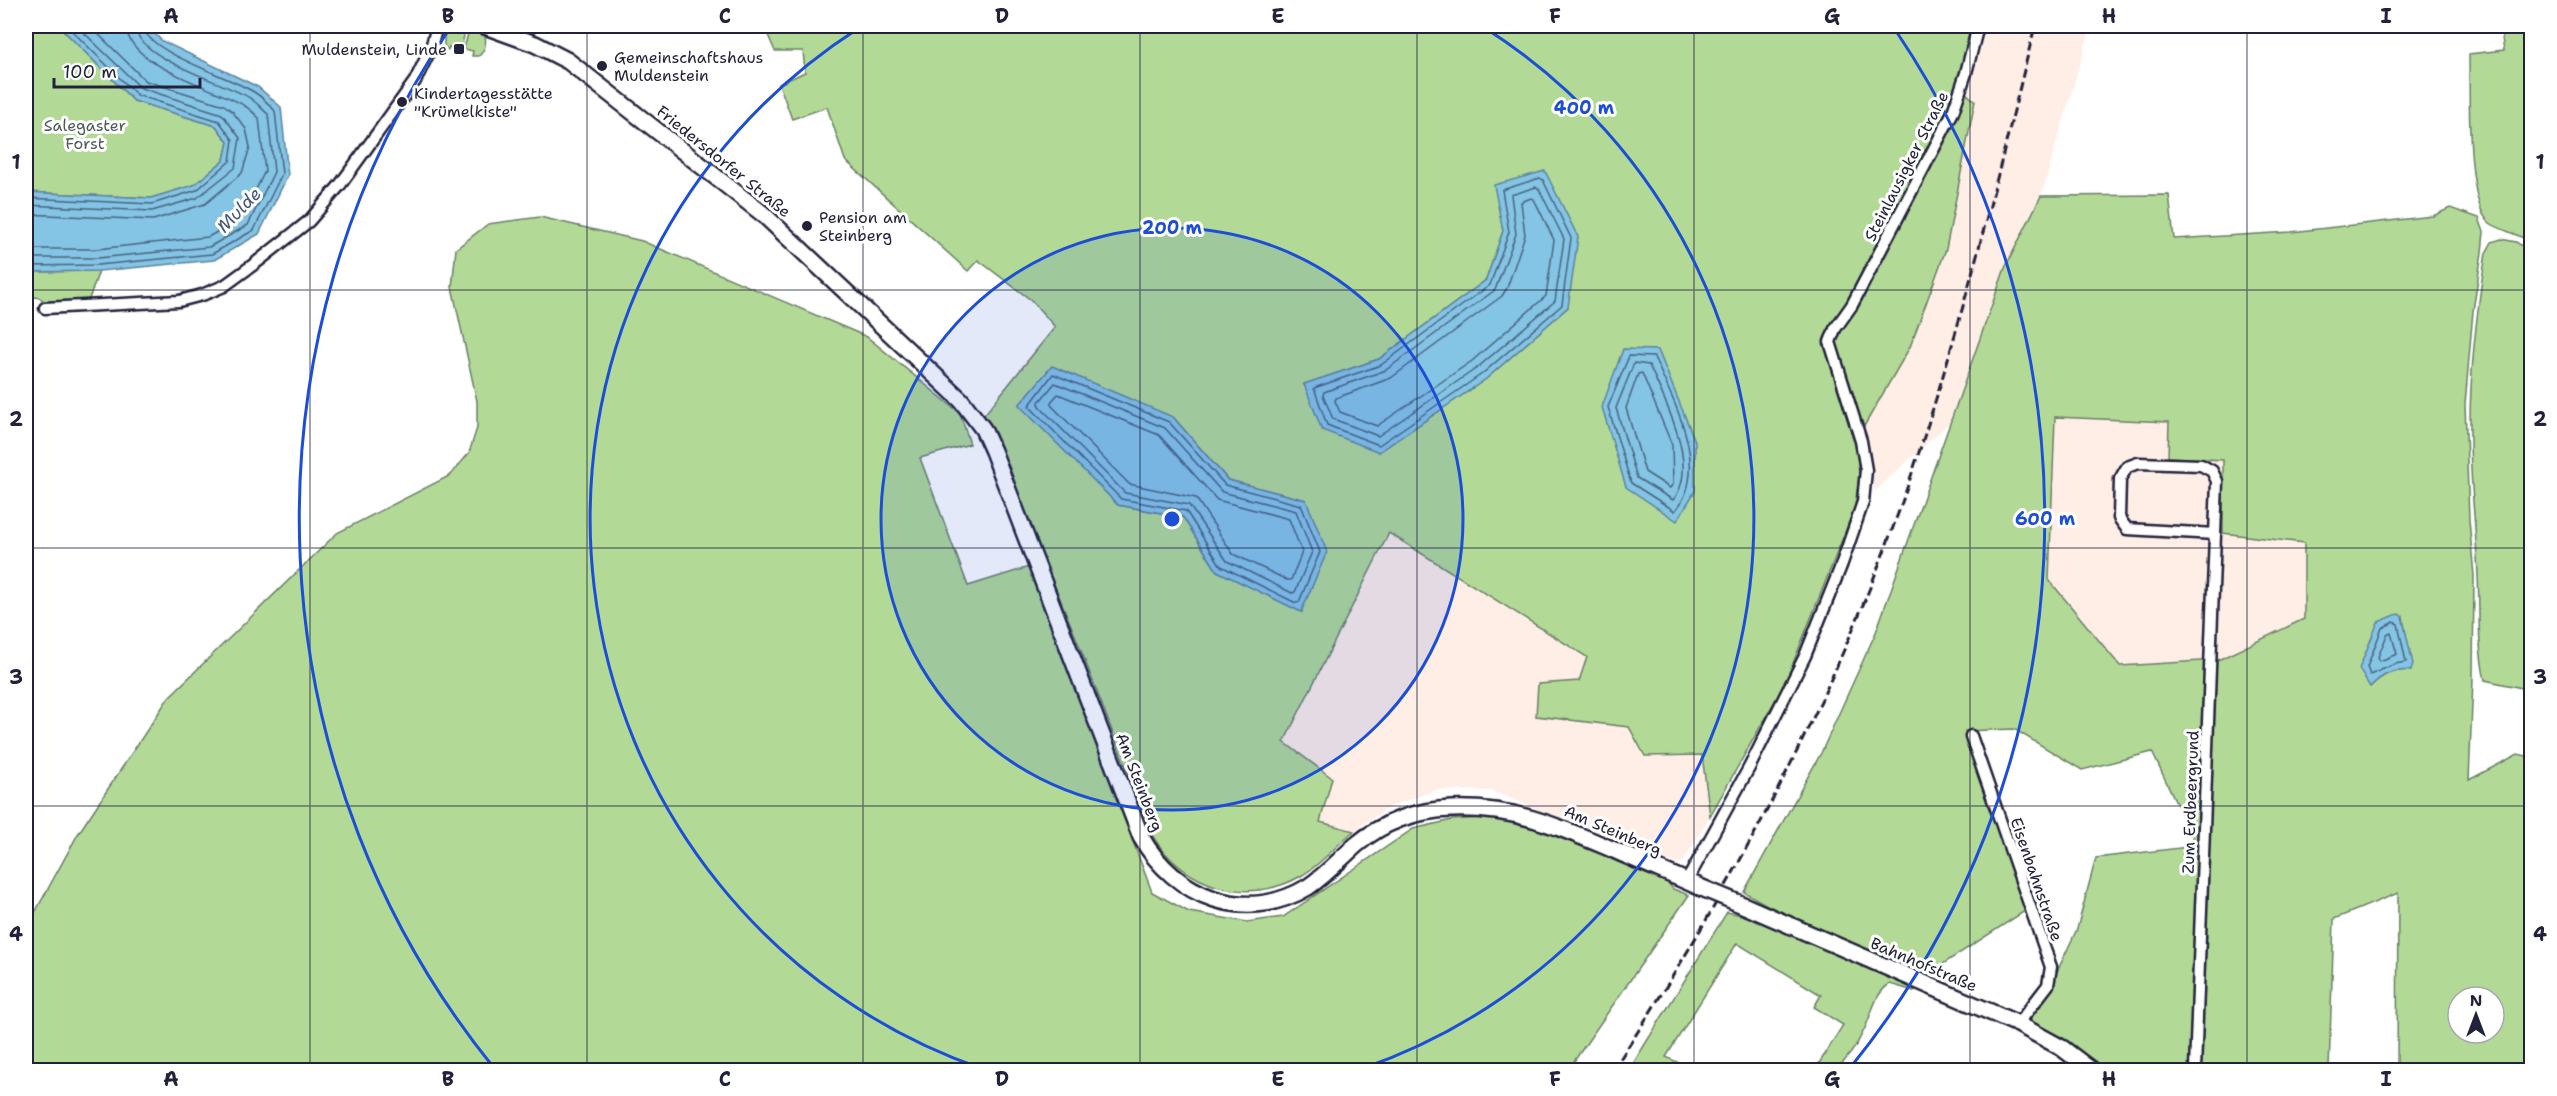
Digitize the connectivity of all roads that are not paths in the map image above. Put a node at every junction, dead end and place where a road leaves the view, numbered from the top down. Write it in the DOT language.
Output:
graph roads {
  1 [pos="437,26"];
  2 [pos="485,26"];
  3 [pos="1978,26"];
  4 [pos="45,308"];
  5 [pos="864,308"];
  6 [pos="2215,534"];
  7 [pos="1971,736"];
  8 [pos="1687,881"];
  9 [pos="1702,888"];
  10 [pos="2018,1024"];
  11 [pos="2085,1069"];
  12 [pos="2195,1071"];
  1 -- 4 [label="street"];
  2 -- 5 [label="main road, Friedersdorfer Straße"];
  3 -- 8 [label="street, Steinlausigker Straße"];
  5 -- 8 [label="main road, Am Steinberg"];
  6 -- 6 [label="street, Zum Erdbeergrund"];
  6 -- 12 [label="street, Zum Erdbeergrund"];
  7 -- 10 [label="street, Eisenbahnstraße"];
  8 -- 9 [label="main road, Am Steinberg"];
  9 -- 10 [label="main road, Bahnhofstraße, bridge"];
  10 -- 11 [label="main road, Bahnhofstraße"];
}
